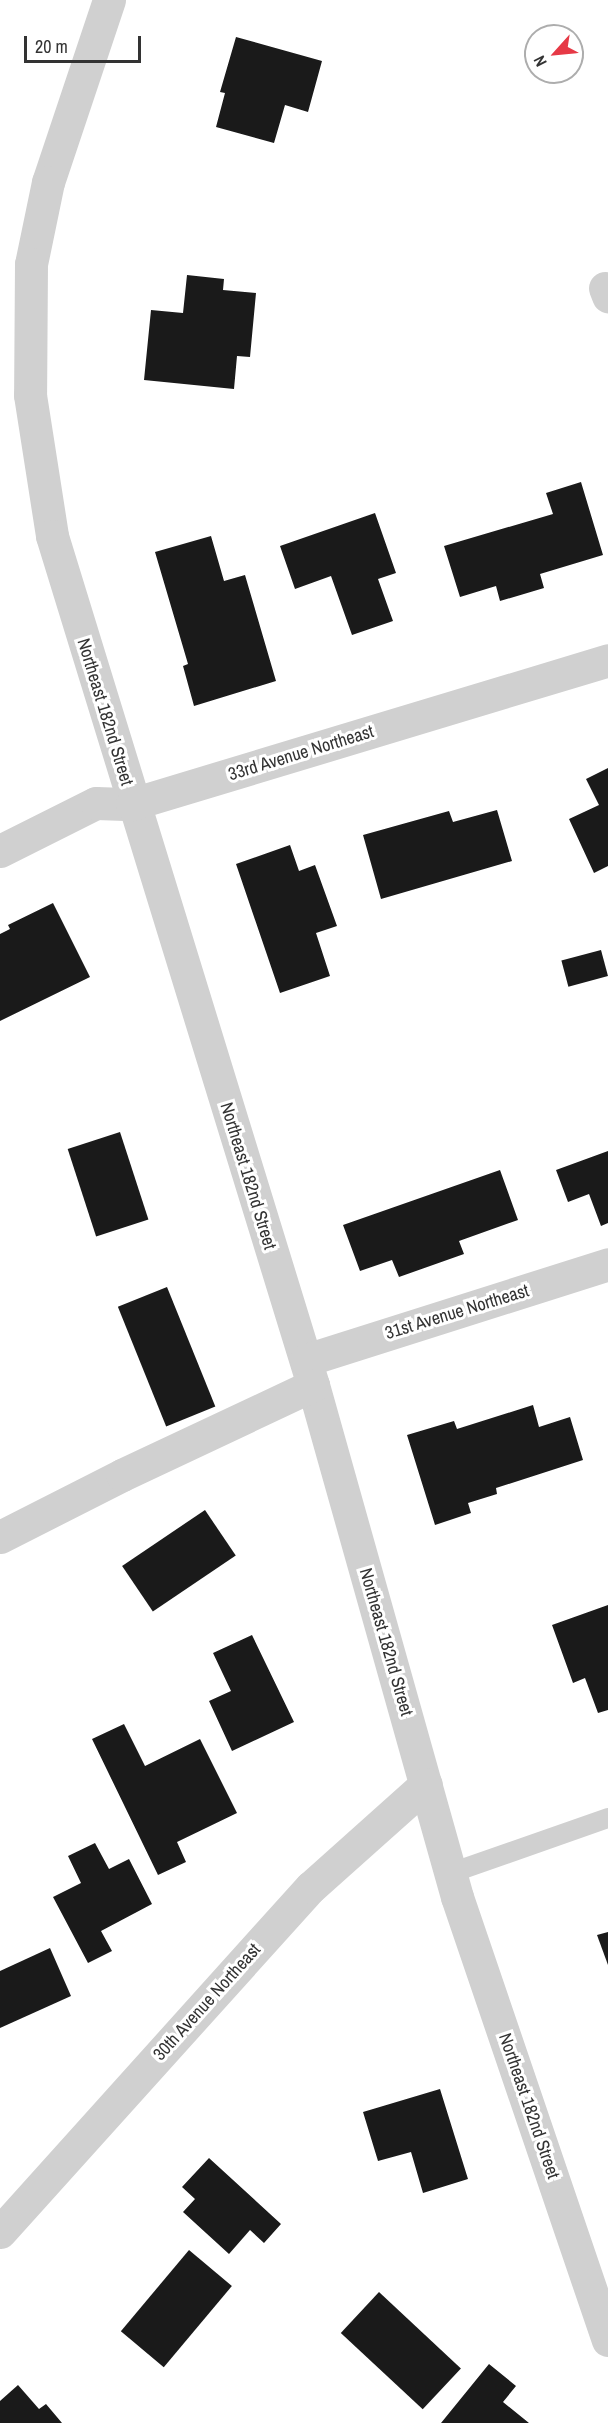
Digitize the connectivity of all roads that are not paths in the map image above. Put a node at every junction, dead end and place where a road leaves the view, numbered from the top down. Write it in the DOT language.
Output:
graph roads {
  1 [pos="109,0"];
  2 [pos="608,660"];
  3 [pos="132,804"];
  4 [pos="0,851"];
  5 [pos="608,1264"];
  6 [pos="309,1372"];
  7 [pos="0,1537"];
  8 [pos="426,1784"];
  9 [pos="608,1818"];
  10 [pos="451,1873"];
  11 [pos="0,2232"];
  12 [pos="608,2340"];
  1 -- 3 [label="street, Northeast 182nd Street"];
  2 -- 3 [label="street, 33rd Avenue Northeast"];
  3 -- 4 [label="street, 33rd Avenue Northeast"];
  3 -- 6 [label="street, Northeast 182nd Street"];
  5 -- 6 [label="street, 31st Avenue Northeast"];
  6 -- 7 [label="street, 31st Avenue Northeast"];
  6 -- 8 [label="street, Northeast 182nd Street"];
  8 -- 10 [label="street, Northeast 182nd Street"];
  8 -- 11 [label="street, 30th Avenue Northeast"];
  9 -- 10 [label="lane"];
  10 -- 12 [label="street, Northeast 182nd Street"];
}
